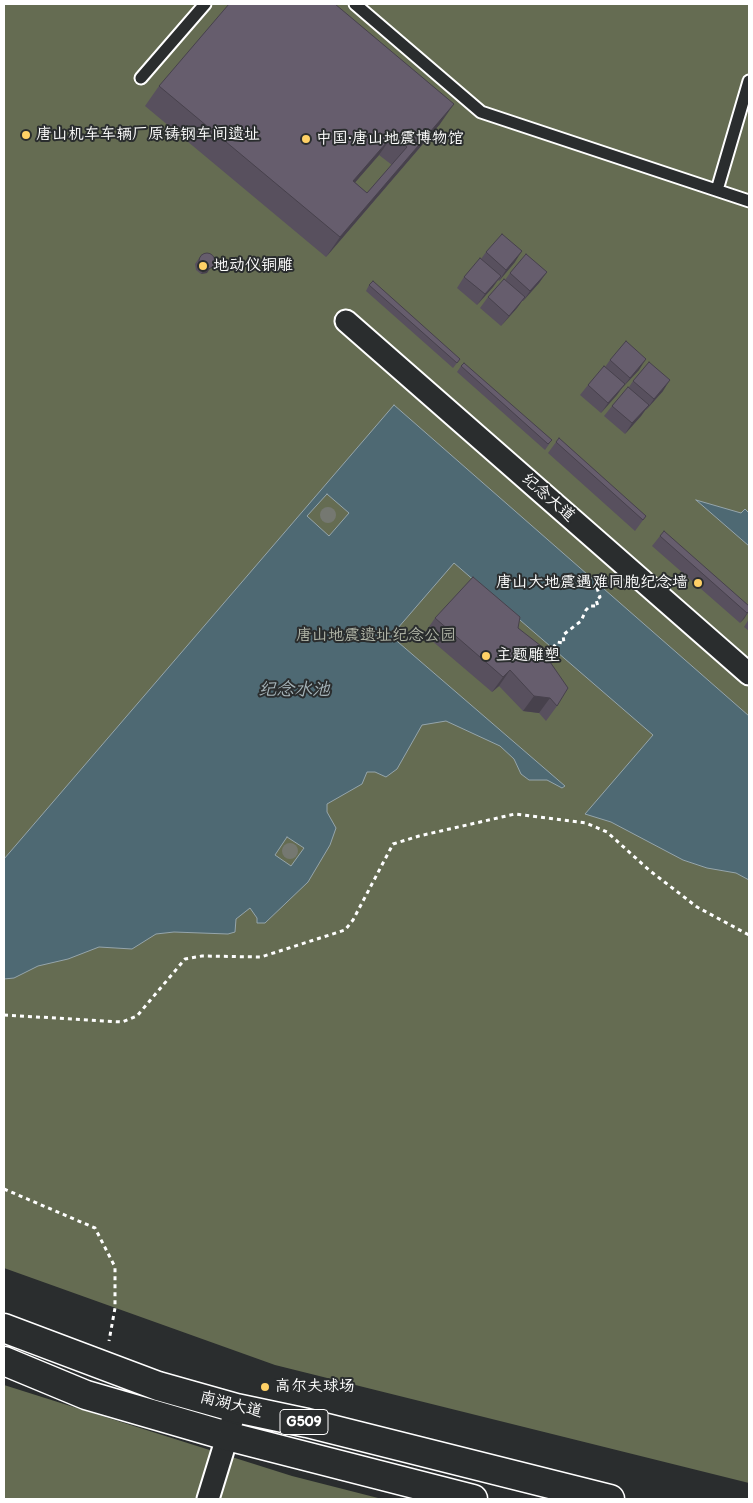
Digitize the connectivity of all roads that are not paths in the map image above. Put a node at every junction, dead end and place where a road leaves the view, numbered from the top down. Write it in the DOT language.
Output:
graph roads {
  1 [pos="205,4"];
  2 [pos="355,4"];
  3 [pos="141,78"];
  4 [pos="749,81"];
  5 [pos="717,190"];
  6 [pos="749,201"];
  7 [pos="346,321"];
  8 [pos="749,674"];
  9 [pos="4,1328"];
  10 [pos="4,1361"];
  11 [pos="236,1408"];
  12 [pos="226,1436"];
  13 [pos="208,1499"];
  14 [pos="473,1499"];
  15 [pos="610,1499"];
  1 -- 3 [label="lane"];
  2 -- 5 [label="lane"];
  4 -- 5 [label="lane"];
  5 -- 6 [label="lane"];
  7 -- 8 [label="street, 纪念大道"];
  9 -- 11 [label="highway, 南湖大道 / G509"];
  10 -- 12 [label="highway, 南湖大道 / G509"];
  11 -- 12 [label="street"];
  11 -- 15 [label="highway, 南湖大道 / G509"];
  12 -- 13 [label="street"];
  12 -- 14 [label="highway, 南湖大道 / G509"];
}
